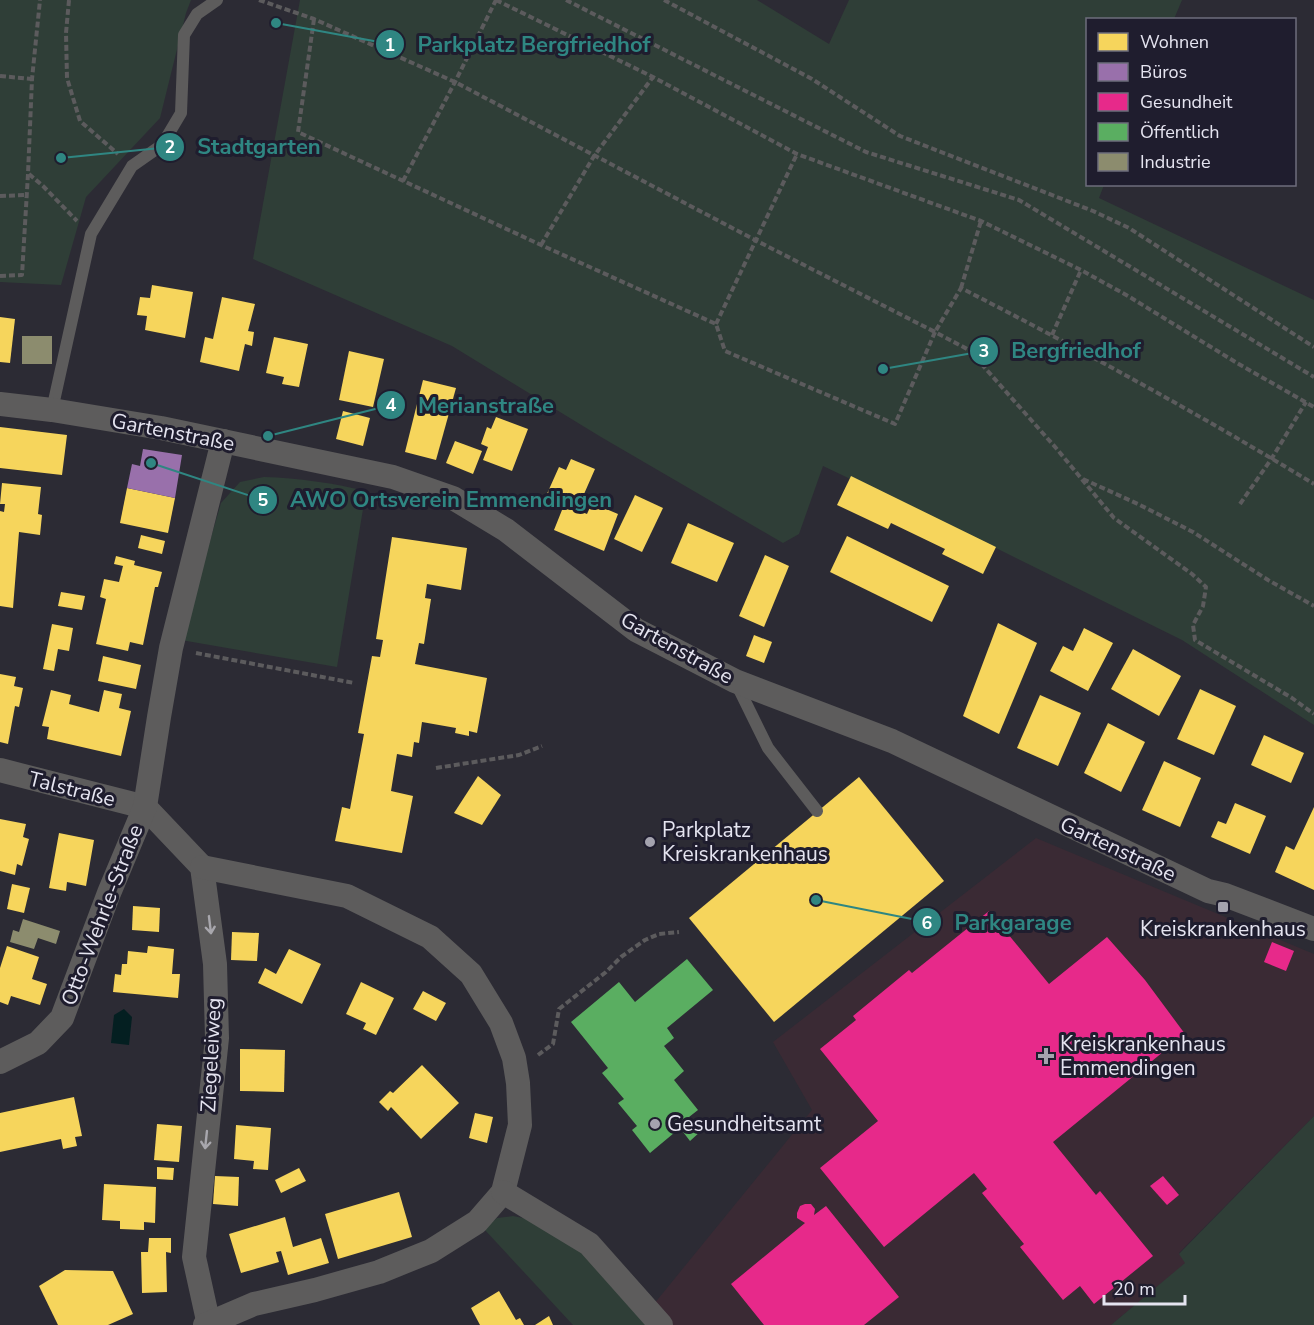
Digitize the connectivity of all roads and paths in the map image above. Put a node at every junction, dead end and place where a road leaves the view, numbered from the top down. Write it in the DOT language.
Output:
graph roads {
  1 [pos="40,0"];
  2 [pos="69,0"];
  3 [pos="217,0"];
  4 [pos="259,0"];
  5 [pos="496,0"];
  6 [pos="566,0"];
  7 [pos="664,0"];
  8 [pos="314,19"];
  9 [pos="0,76"];
  10 [pos="653,77"];
  11 [pos="32,79"];
  12 [pos="455,82"];
  13 [pos="797,154"];
  14 [pos="594,156"];
  15 [pos="132,166"];
  16 [pos="28,174"];
  17 [pos="403,181"];
  18 [pos="27,195"];
  19 [pos="0,196"];
  20 [pos="981,221"];
  21 [pos="91,234"];
  22 [pos="757,241"];
  23 [pos="541,245"];
  24 [pos="1081,270"];
  25 [pos="0,276"];
  26 [pos="961,288"];
  27 [pos="716,324"];
  28 [pos="935,332"];
  29 [pos="1052,335"];
  30 [pos="1314,347"];
  31 [pos="1314,377"];
  32 [pos="1306,402"];
  33 [pos="0,404"];
  34 [pos="1314,407"];
  35 [pos="52,410"];
  36 [pos="223,441"];
  37 [pos="1272,458"];
  38 [pos="1079,477"];
  39 [pos="1314,483"];
  40 [pos="1240,504"];
  41 [pos="1314,606"];
  42 [pos="171,648"];
  43 [pos="735,681"];
  44 [pos="354,683"];
  45 [pos="1314,714"];
  46 [pos="542,746"];
  47 [pos="436,768"];
  48 [pos="0,770"];
  49 [pos="145,807"];
  50 [pos="817,811"];
  51 [pos="202,867"];
  52 [pos="1314,929"];
  53 [pos="679,932"];
  54 [pos="0,1062"];
  55 [pos="517,1073"];
  56 [pos="503,1192"];
  57 [pos="208,1324"];
  58 [pos="660,1325"];
  1 -- 11 [label="path"];
  2 -- 15 [label="path"];
  3 -- 15 [label="lane"];
  4 -- 8 [label="path"];
  5 -- 10 [label="path"];
  5 -- 12 [label="path"];
  6 -- 31 [label="path"];
  7 -- 30 [label="path"];
  8 -- 12 [label="path"];
  8 -- 17 [label="path"];
  9 -- 11 [label="path"];
  10 -- 13 [label="path"];
  10 -- 14 [label="path"];
  11 -- 16 [label="path"];
  12 -- 14 [label="path"];
  12 -- 17 [label="path"];
  13 -- 20 [label="path"];
  13 -- 22 [label="path"];
  14 -- 22 [label="path"];
  14 -- 23 [label="path"];
  15 -- 21 [label="lane"];
  16 -- 18 [label="path"];
  16 -- 21 [label="path"];
  17 -- 23 [label="path"];
  18 -- 19 [label="path"];
  18 -- 25 [label="path"];
  20 -- 24 [label="path"];
  20 -- 26 [label="path"];
  21 -- 35 [label="lane"];
  22 -- 27 [label="path"];
  22 -- 28 [label="path"];
  23 -- 27 [label="path"];
  24 -- 29 [label="path"];
  24 -- 32 [label="path"];
  26 -- 28 [label="path"];
  26 -- 29 [label="path"];
  27 -- 28 [label="path"];
  28 -- 38 [label="path"];
  29 -- 37 [label="path"];
  32 -- 34 [label="path"];
  32 -- 37 [label="path"];
  33 -- 35 [label="street, Gartenstraße"];
  35 -- 36 [label="street, Gartenstraße"];
  36 -- 42 [label="street, Otto-Wehrle-Straße"];
  36 -- 43 [label="street, Gartenstraße"];
  37 -- 39 [label="path"];
  37 -- 40 [label="path"];
  38 -- 41 [label="path"];
  38 -- 45 [label="path"];
  42 -- 44 [label="path"];
  42 -- 49 [label="street, Otto-Wehrle-Straße"];
  43 -- 50 [label="lane"];
  43 -- 52 [label="street, Gartenstraße"];
  46 -- 47 [label="path"];
  48 -- 49 [label="street, Talstraße"];
  49 -- 51 [label="street"];
  49 -- 54 [label="street, Otto-Wehrle-Straße"];
  51 -- 55 [label="street"];
  51 -- 57 [label="street, Ziegeleiweg, one-way"];
  53 -- 55 [label="path"];
  55 -- 56 [label="street"];
  56 -- 57 [label="street"];
  56 -- 58 [label="street"];
}
